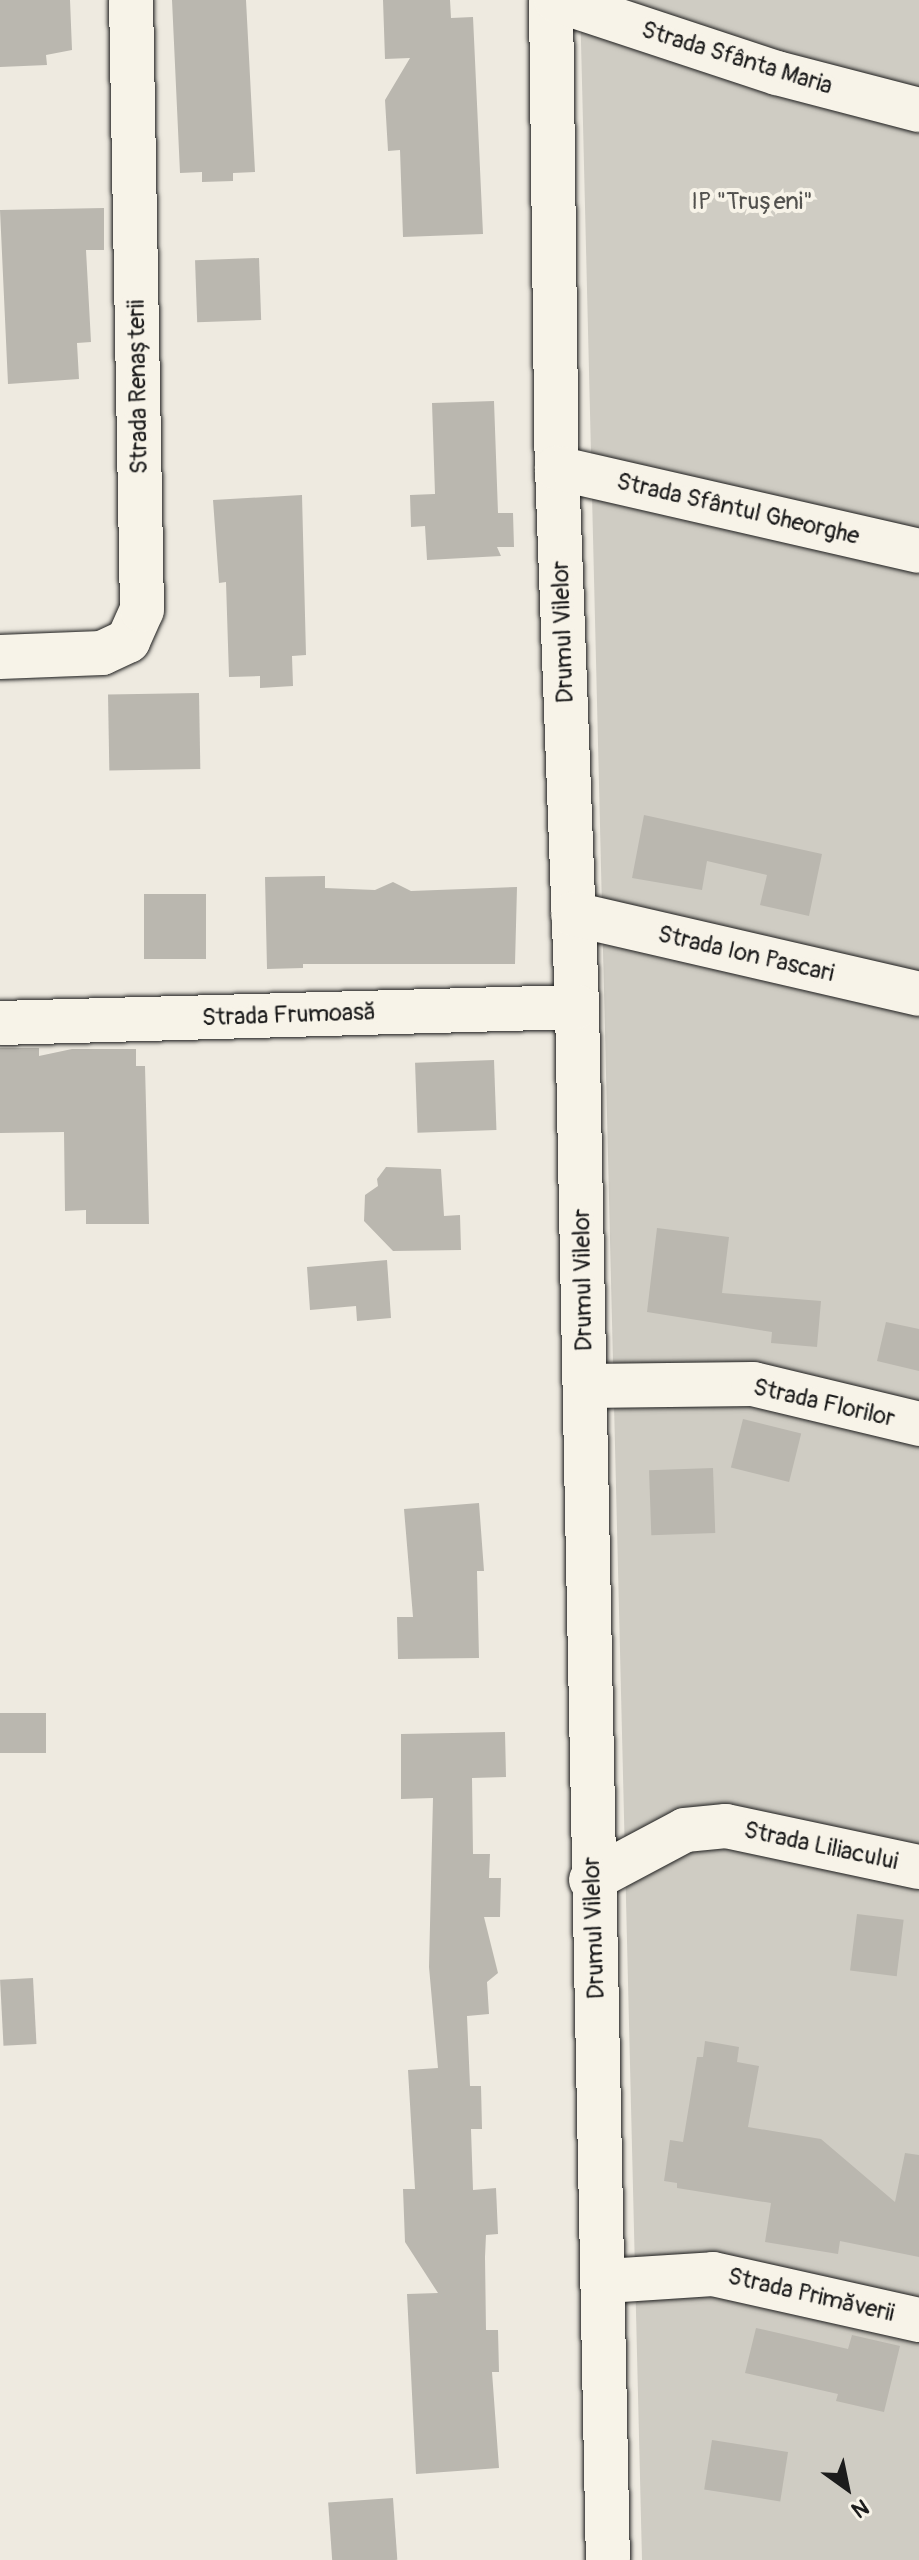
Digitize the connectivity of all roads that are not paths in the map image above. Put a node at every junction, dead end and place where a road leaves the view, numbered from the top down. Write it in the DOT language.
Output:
graph roads {
  1 [pos="131,0"];
  2 [pos="554,0"];
  3 [pos="919,110"];
  4 [pos="557,468"];
  5 [pos="919,551"];
  6 [pos="0,657"];
  7 [pos="573,914"];
  8 [pos="919,994"];
  9 [pos="577,1007"];
  10 [pos="0,1023"];
  11 [pos="586,1386"];
  12 [pos="919,1424"];
  13 [pos="919,1867"];
  14 [pos="591,1880"];
  15 [pos="606,2281"];
  16 [pos="919,2320"];
  17 [pos="608,2560"];
  1 -- 6 [label="street, Strada Renașterii"];
  2 -- 3 [label="street, Strada Sfânta Maria"];
  2 -- 4 [label="street, Drumul Vilelor"];
  4 -- 5 [label="street, Strada Sfântul Gheorghe"];
  4 -- 7 [label="street, Drumul Vilelor"];
  7 -- 8 [label="street, Strada Ion Pascari"];
  7 -- 9 [label="street, Drumul Vilelor"];
  9 -- 10 [label="street, Strada Frumoasă"];
  9 -- 11 [label="street, Drumul Vilelor"];
  11 -- 12 [label="street, Strada Florilor"];
  11 -- 14 [label="street, Drumul Vilelor"];
  13 -- 14 [label="street, Strada Liliacului"];
  14 -- 15 [label="street, Drumul Vilelor"];
  15 -- 16 [label="street, Strada Primăverii"];
  15 -- 17 [label="street, Drumul Vilelor"];
}
